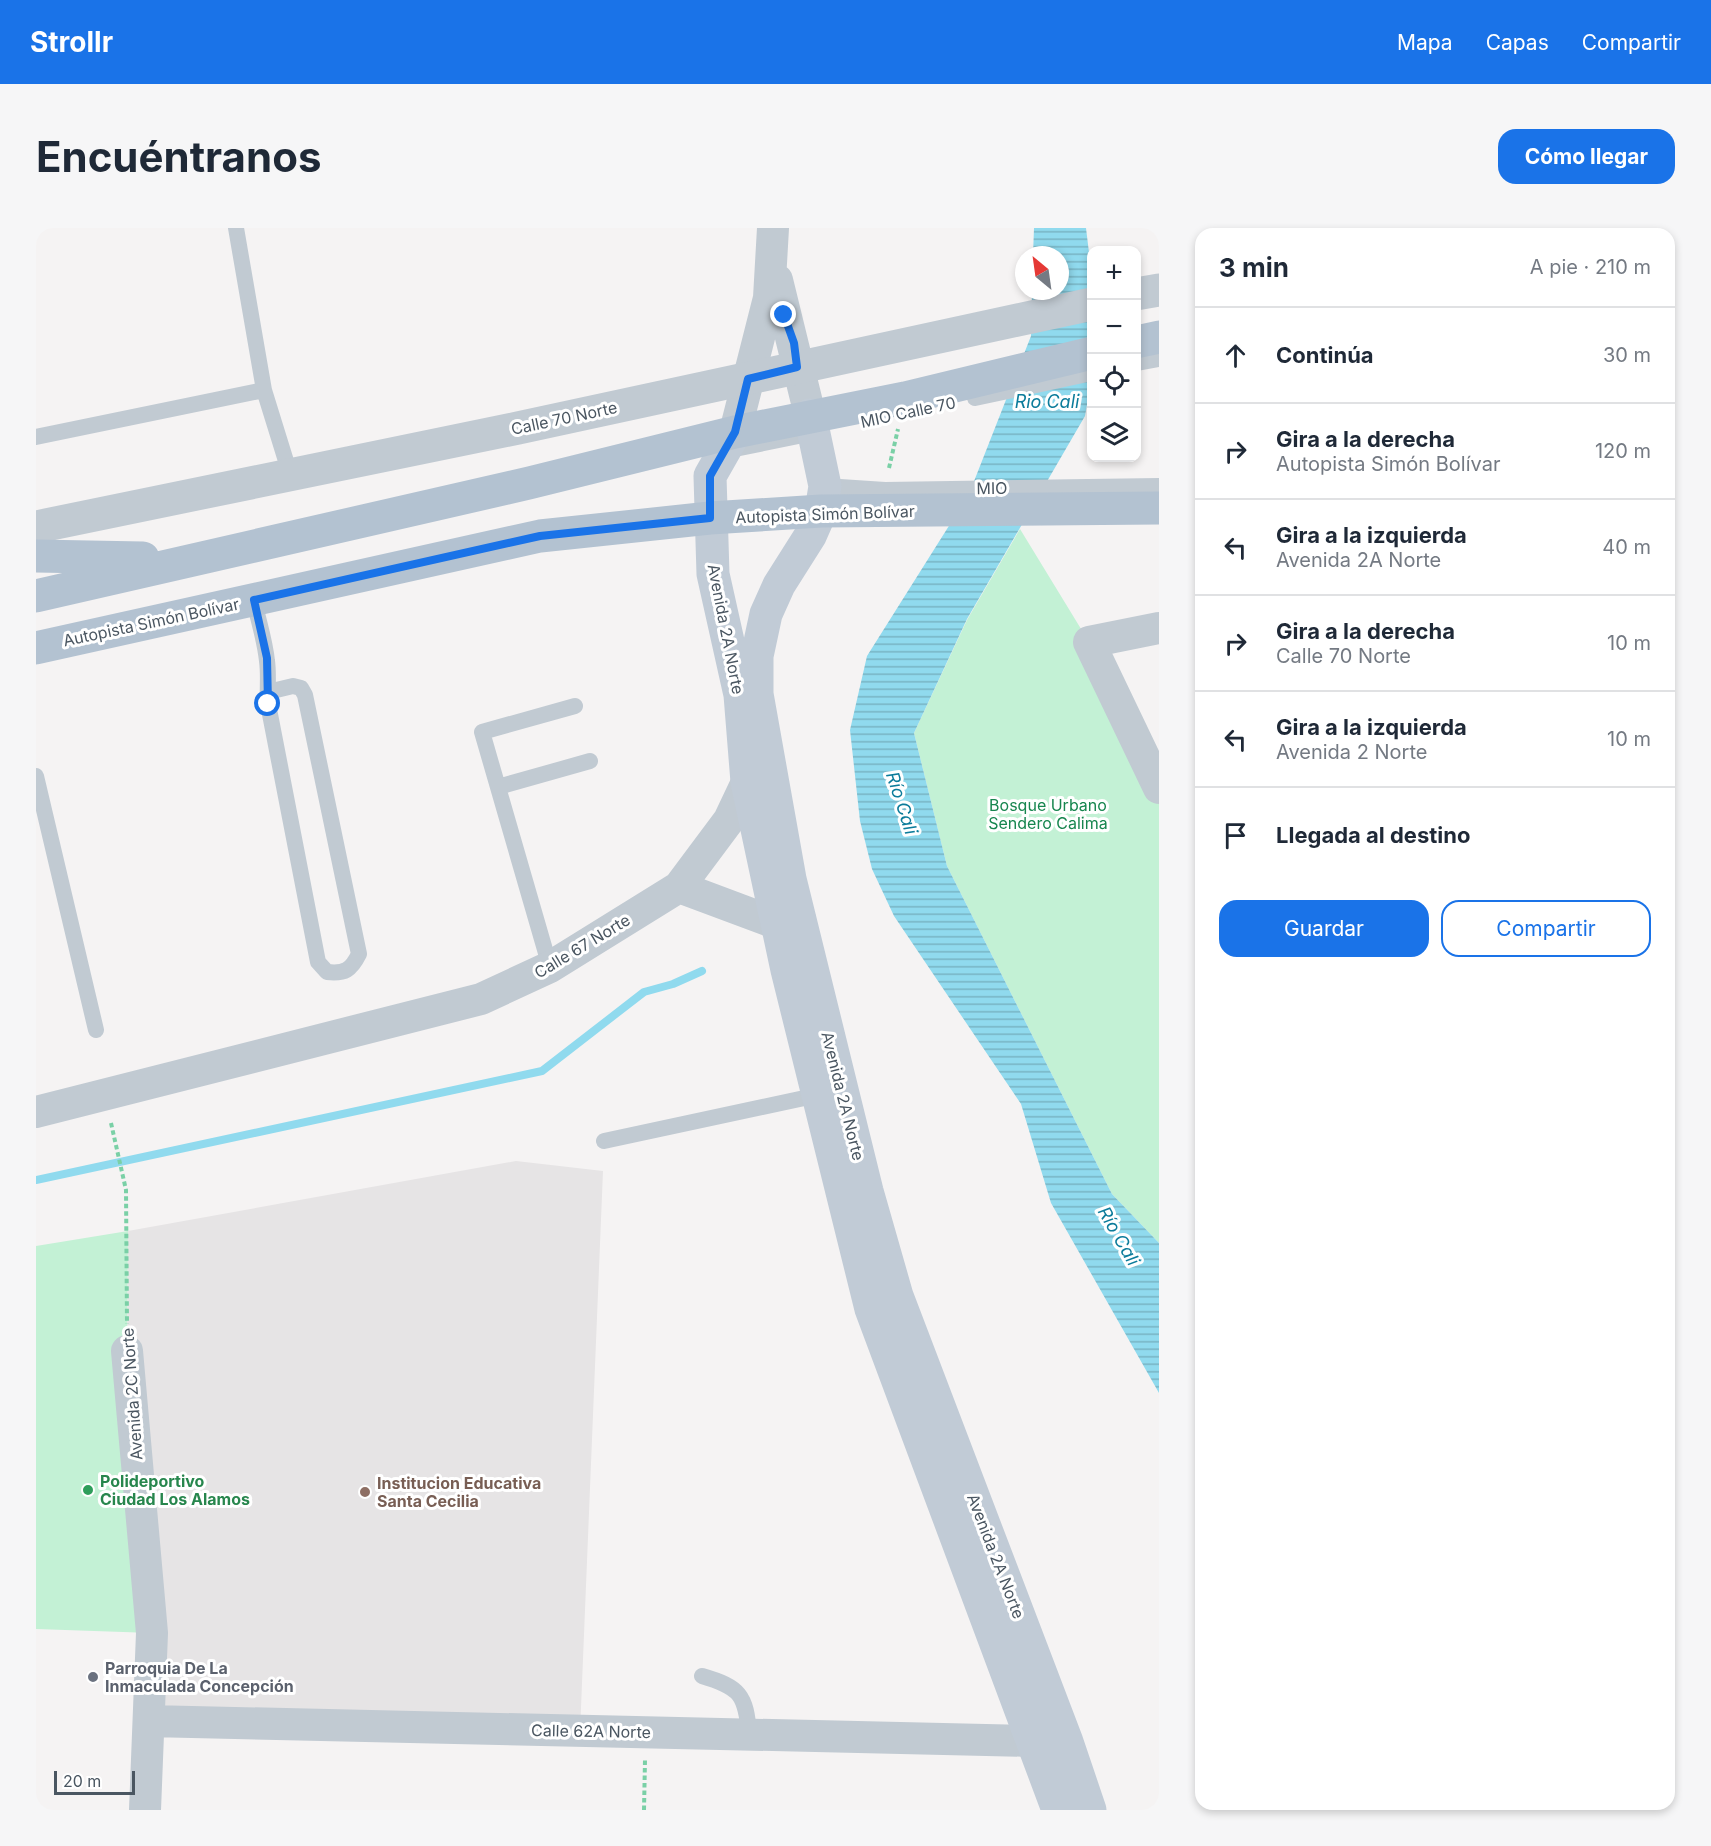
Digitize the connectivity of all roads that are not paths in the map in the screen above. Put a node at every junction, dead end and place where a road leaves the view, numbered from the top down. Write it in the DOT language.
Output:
graph roads {
  1 [pos="236,228"];
  2 [pos="773,237"];
  3 [pos="1159,290"];
  4 [pos="1141,293"];
  5 [pos="1087,305"];
  6 [pos="1159,337"];
  7 [pos="1141,341"];
  8 [pos="1088,354"];
  9 [pos="1159,359"];
  10 [pos="1141,362"];
  11 [pos="797,367"];
  12 [pos="1087,374"];
  13 [pos="748,379"];
  14 [pos="264,390"];
  15 [pos="903,406"];
  16 [pos="813,424"];
  17 [pos="36,437"];
  18 [pos="730,442"];
  19 [pos="290,474"];
  20 [pos="1159,486"];
  21 [pos="1119,497"];
  22 [pos="823,498"];
  23 [pos="1159,508"];
  24 [pos="710,518"];
  25 [pos="36,527"];
  26 [pos="36,556"];
  27 [pos="190,559"];
  28 [pos="36,596"];
  29 [pos="254,600"];
  30 [pos="1159,628"];
  31 [pos="36,648"];
  32 [pos="267,692"];
  33 [pos="575,706"];
  34 [pos="590,761"];
  35 [pos="36,776"];
  36 [pos="759,779"];
  37 [pos="498,787"];
  38 [pos="1159,788"];
  39 [pos="679,887"];
  40 [pos="789,921"];
  41 [pos="550,967"];
  42 [pos="96,1030"];
  43 [pos="830,1093"];
  44 [pos="36,1112"];
  45 [pos="604,1141"];
  46 [pos="127,1352"];
  47 [pos="702,1676"];
  48 [pos="149,1721"];
  49 [pos="749,1734"];
  50 [pos="1034,1741"];
  51 [pos="146,1810"];
  52 [pos="1058,1810"];
  53 [pos="1090,1810"];
  1 -- 14 [label="lane"];
  2 -- 11 [label="street"];
  2 -- 13 [label="street, Avenida 2A Norte"];
  3 -- 4 [label="street"];
  5 -- 11 [label="street, Calle 70 Norte"];
  6 -- 7 [label="main road"];
  8 -- 15 [label="main road"];
  9 -- 10 [label="lane"];
  11 -- 13 [label="street, Calle 70 Norte"];
  11 -- 16 [label="street"];
  12 -- 15 [label="lane, MIO Calle 70"];
  13 -- 18 [label="street, Avenida 2A Norte"];
  13 -- 19 [label="street, Calle 70 Norte"];
  14 -- 17 [label="lane"];
  14 -- 19 [label="lane"];
  15 -- 16 [label="main road"];
  16 -- 18 [label="main road"];
  16 -- 22 [label="main road"];
  18 -- 24 [label="main road, Avenida 2A Norte"];
  18 -- 27 [label="main road"];
  19 -- 25 [label="street, Calle 70 Norte"];
  20 -- 21 [label="lane"];
  21 -- 22 [label="main road, Autopista Simón Bolívar"];
  21 -- 23 [label="main road, Autopista Simón Bolívar"];
  22 -- 24 [label="main road, Autopista Simón Bolívar"];
  22 -- 36 [label="main road, Avenida 2A Norte"];
  24 -- 29 [label="main road, Autopista Simón Bolívar"];
  24 -- 36 [label="main road, Avenida 2A Norte"];
  26 -- 27 [label="main road"];
  27 -- 28 [label="main road"];
  29 -- 31 [label="main road, Autopista Simón Bolívar"];
  29 -- 32 [label="lane"];
  30 -- 38 [label="street"];
  32 -- 32 [label="lane"];
  33 -- 37 [label="lane"];
  34 -- 37 [label="lane"];
  35 -- 42 [label="lane"];
  36 -- 39 [label="street, Calle 67 Norte"];
  36 -- 40 [label="main road, Avenida 2A Norte"];
  37 -- 41 [label="lane"];
  39 -- 40 [label="street"];
  39 -- 41 [label="street, Calle 67 Norte"];
  40 -- 43 [label="main road, Avenida 2A Norte"];
  41 -- 44 [label="street, Calle 67 Norte"];
  43 -- 45 [label="lane"];
  43 -- 50 [label="main road, Avenida 2A Norte"];
  43 -- 53 [label="main road, Avenida 2A Norte"];
  46 -- 48 [label="street, Avenida 2C Norte"];
  47 -- 49 [label="lane"];
  48 -- 49 [label="street, Calle 62A Norte"];
  48 -- 51 [label="street, Avenida 2C Norte"];
  49 -- 50 [label="street, Calle 62A Norte"];
  50 -- 52 [label="main road, Avenida 2A Norte"];
}
